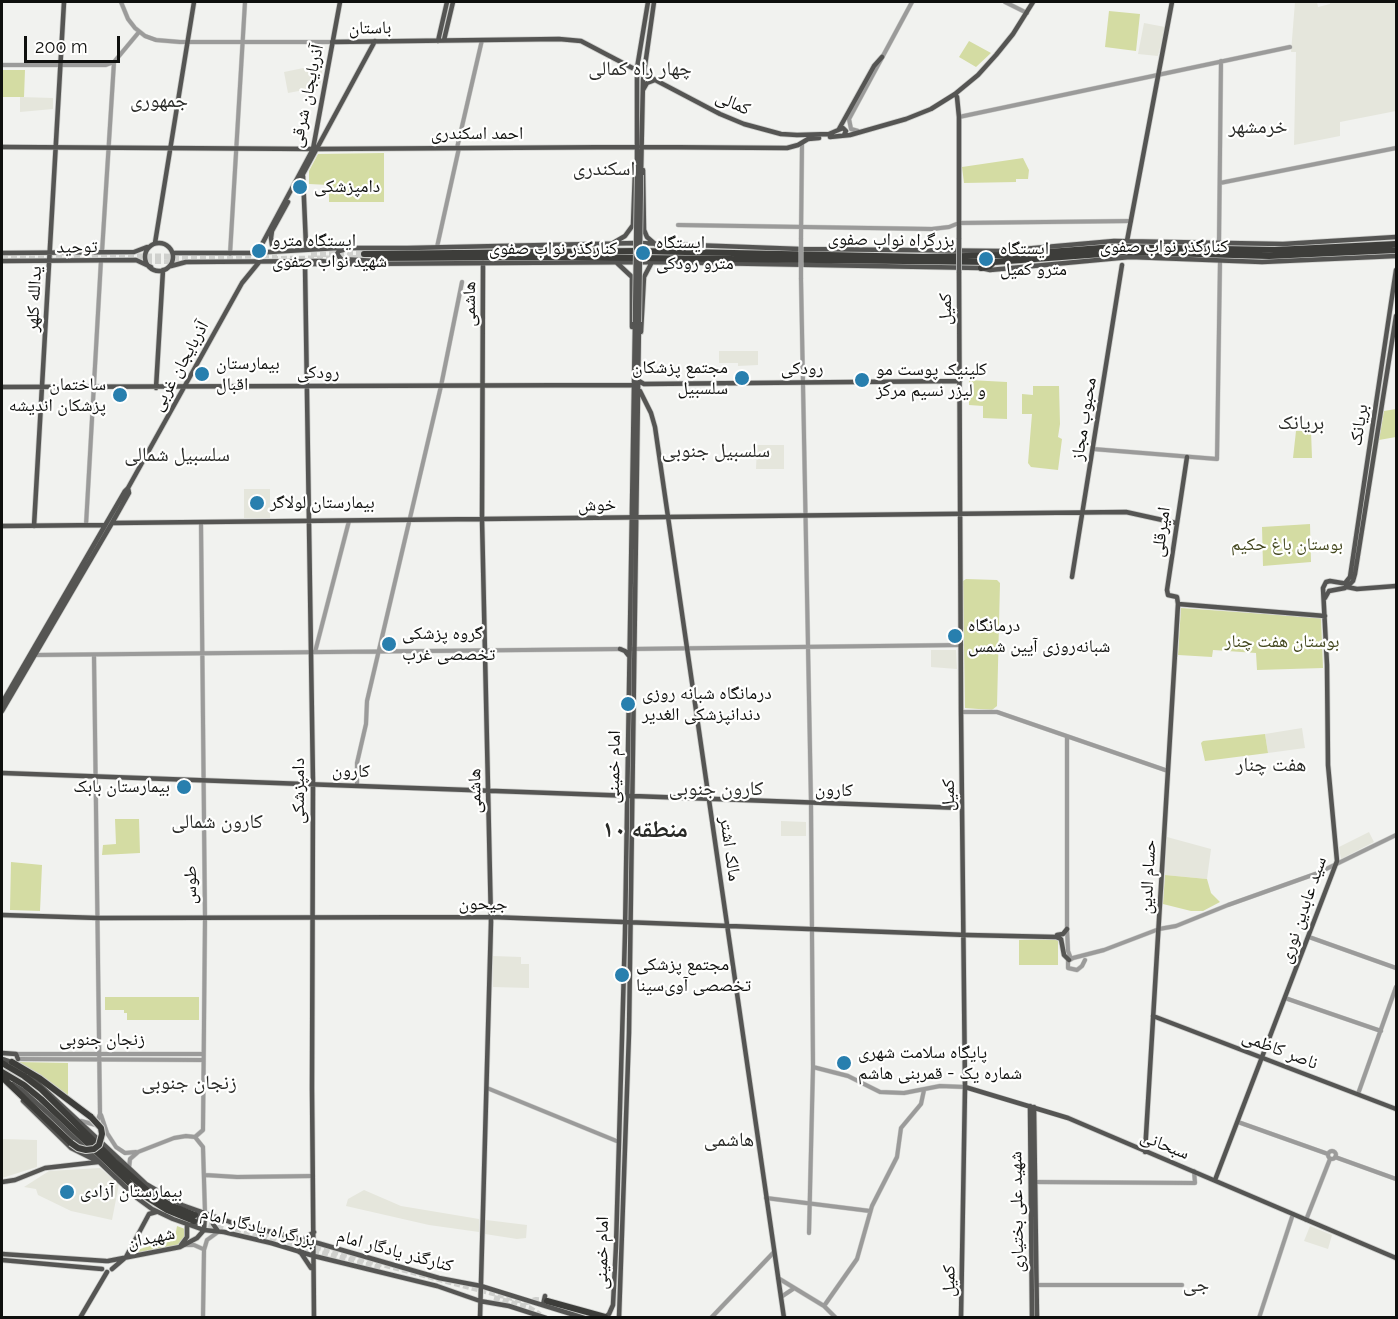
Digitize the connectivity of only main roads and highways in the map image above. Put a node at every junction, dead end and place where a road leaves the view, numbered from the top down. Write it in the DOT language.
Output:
graph roads {
  1 [pos="64,2"];
  2 [pos="194,2"];
  3 [pos="339,2"];
  4 [pos="447,2"];
  5 [pos="453,2"];
  6 [pos="648,2"];
  7 [pos="654,2"];
  8 [pos="1033,2"];
  9 [pos="1172,2"];
  10 [pos="560,39"];
  11 [pos="441,40"];
  12 [pos="332,42"];
  13 [pos="375,42"];
  14 [pos="882,57"];
  15 [pos="637,70"];
  16 [pos="643,73"];
  17 [pos="655,80"];
  18 [pos="642,93"];
  19 [pos="955,94"];
  20 [pos="320,114"];
  21 [pos="334,117"];
  22 [pos="837,131"];
  23 [pos="844,135"];
  24 [pos="2,147"];
  25 [pos="639,147"];
  26 [pos="56,148"];
  27 [pos="170,148"];
  28 [pos="315,149"];
  29 [pos="639,157"];
  30 [pos="304,173"];
  31 [pos="633,225"];
  32 [pos="644,225"];
  33 [pos="1396,237"];
  34 [pos="1127,242"];
  35 [pos="155,243"];
  36 [pos="608,244"];
  37 [pos="655,244"];
  38 [pos="1396,244"];
  39 [pos="523,246"];
  40 [pos="579,246"];
  41 [pos="147,247"];
  42 [pos="407,248"];
  43 [pos="324,249"];
  44 [pos="563,251"];
  45 [pos="972,251"];
  46 [pos="282,252"];
  47 [pos="545,252"];
  48 [pos="2,253"];
  49 [pos="50,253"];
  50 [pos="173,253"];
  51 [pos="252,253"];
  52 [pos="219,254"];
  53 [pos="1396,254"];
  54 [pos="493,255"];
  55 [pos="364,256"];
  56 [pos="986,256"];
  57 [pos="522,257"];
  58 [pos="552,257"];
  59 [pos="1130,257"];
  60 [pos="1113,258"];
  61 [pos="2,261"];
  62 [pos="50,261"];
  63 [pos="260,261"];
  64 [pos="270,261"];
  65 [pos="219,262"];
  66 [pos="616,262"];
  67 [pos="652,262"];
  68 [pos="994,262"];
  69 [pos="336,263"];
  70 [pos="397,263"];
  71 [pos="483,263"];
  72 [pos="508,263"];
  73 [pos="565,263"];
  74 [pos="305,264"];
  75 [pos="171,266"];
  76 [pos="1122,266"];
  77 [pos="151,267"];
  78 [pos="981,268"];
  79 [pos="163,270"];
  80 [pos="1396,270"];
  81 [pos="632,277"];
  82 [pos="644,277"];
  83 [pos="1396,316"];
  84 [pos="637,344"];
  85 [pos="639,379"];
  86 [pos="960,381"];
  87 [pos="634,385"];
  88 [pos="483,386"];
  89 [pos="2,387"];
  90 [pos="42,387"];
  91 [pos="307,387"];
  92 [pos="156,388"];
  93 [pos="183,388"];
  94 [pos="639,389"];
  95 [pos="1187,457"];
  96 [pos="635,461"];
  97 [pos="128,488"];
  98 [pos="1364,497"];
  99 [pos="961,514"];
  100 [pos="1082,514"];
  101 [pos="634,518"];
  102 [pos="668,518"];
  103 [pos="483,519"];
  104 [pos="309,521"];
  105 [pos="112,523"];
  106 [pos="1176,523"];
  107 [pos="105,525"];
  108 [pos="2,526"];
  109 [pos="34,526"];
  110 [pos="1072,577"];
  111 [pos="1347,584"];
  112 [pos="1396,586"];
  113 [pos="1325,598"];
  114 [pos="1178,604"];
  115 [pos="1189,604"];
  116 [pos="1325,616"];
  117 [pos="1177,617"];
  118 [pos="620,649"];
  119 [pos="632,649"];
  120 [pos="33,654"];
  121 [pos="630,656"];
  122 [pos="2,703"];
  123 [pos="2,711"];
  124 [pos="2,773"];
  125 [pos="313,783"];
  126 [pos="488,790"];
  127 [pos="630,796"];
  128 [pos="709,799"];
  129 [pos="962,808"];
  130 [pos="2,915"];
  131 [pos="491,917"];
  132 [pos="312,918"];
  133 [pos="628,922"];
  134 [pos="727,926"];
  135 [pos="1067,929"];
  136 [pos="964,934"];
  137 [pos="628,937"];
  138 [pos="1070,959"];
  139 [pos="1153,1016"];
  140 [pos="2,1053"];
  141 [pos="15,1058"];
  142 [pos="1262,1058"];
  143 [pos="2,1061"];
  144 [pos="2,1076"];
  145 [pos="965,1087"];
  146 [pos="1032,1106"];
  147 [pos="1396,1109"];
  148 [pos="1146,1152"];
  149 [pos="85,1156"];
  150 [pos="98,1162"];
  151 [pos="80,1165"];
  152 [pos="1215,1180"];
  153 [pos="2,1182"];
  154 [pos="159,1212"];
  155 [pos="206,1213"];
  156 [pos="619,1214"];
  157 [pos="196,1215"];
  158 [pos="219,1218"];
  159 [pos="187,1225"];
  160 [pos="204,1230"];
  161 [pos="219,1231"];
  162 [pos="314,1232"];
  163 [pos="302,1240"];
  164 [pos="314,1242"];
  165 [pos="180,1247"];
  166 [pos="329,1247"];
  167 [pos="131,1248"];
  168 [pos="300,1252"];
  169 [pos="2,1254"];
  170 [pos="136,1255"];
  171 [pos="314,1256"];
  172 [pos="126,1257"];
  173 [pos="1396,1258"];
  174 [pos="326,1259"];
  175 [pos="2,1260"];
  176 [pos="107,1261"];
  177 [pos="107,1270"];
  178 [pos="313,1273"];
  179 [pos="1034,1285"];
  180 [pos="481,1286"];
  181 [pos="471,1291"];
  182 [pos="489,1297"];
  183 [pos="480,1301"];
  184 [pos="545,1301"];
  185 [pos="480,1316"];
  186 [pos="80,1317"];
  187 [pos="314,1317"];
  188 [pos="546,1317"];
  189 [pos="584,1317"];
  190 [pos="604,1317"];
  191 [pos="621,1317"];
  192 [pos="783,1317"];
  193 [pos="962,1317"];
  194 [pos="1032,1317"];
  195 [pos="1037,1317"];
  1 -- 26 [label="main road, یدالله کلهر"];
  2 -- 27 [label="main road"];
  3 -- 12 [label="main road, آذربایجان شرقی"];
  4 -- 11 [label="main road"];
  5 -- 11 [label="main road"];
  6 -- 15 [label="main road"];
  7 -- 16 [label="main road"];
  8 -- 19 [label="main road"];
  9 -- 34 [label="main road"];
  10 -- 11 [label="main road, باستان"];
  10 -- 15 [label="main road, کمالی"];
  11 -- 13 [label="main road, باستان"];
  12 -- 13 [label="main road, باستان"];
  12 -- 20 [label="main road, آذربایجان شرقی"];
  13 -- 21 [label="main road"];
  14 -- 22 [label="main road"];
  15 -- 16 [label="main road, کمالی"];
  15 -- 25 [label="main road"];
  16 -- 17 [label="main road, کمالی"];
  16 -- 18 [label="main road"];
  17 -- 18 [label="main road"];
  17 -- 22 [label="main road, کمالی"];
  18 -- 25 [label="main road"];
  19 -- 23 [label="main road"];
  19 -- 86 [label="main road, کمیل, bridge"];
  20 -- 21 [label="main road"];
  20 -- 28 [label="main road, آذربایجان شرقی"];
  21 -- 28 [label="main road"];
  22 -- 23 [label="main road"];
  23 -- 25 [label="main road, احمد اسکندری"];
  24 -- 26 [label="main road, احمد اسکندری"];
  25 -- 28 [label="main road, احمد اسکندری"];
  25 -- 29 [label="main road"];
  26 -- 27 [label="main road, احمد اسکندری"];
  26 -- 49 [label="main road, یدالله کلهر"];
  27 -- 28 [label="main road, احمد اسکندری"];
  27 -- 35 [label="main road"];
  28 -- 30 [label="main road, آذربایجان شرقی"];
  28 -- 51 [label="main road, آذربایجان شرقی"];
  29 -- 31 [label="main road"];
  29 -- 32 [label="main road"];
  29 -- 84 [label="main road, امام خمینی, bridge"];
  30 -- 43 [label="main road"];
  30 -- 46 [label="main road, آذربایجان شرقی"];
  31 -- 32 [label="main road"];
  31 -- 36 [label="main road"];
  32 -- 37 [label="main road"];
  33 -- 34 [label="main road, کنارگذر نواب صفوی"];
  34 -- 45 [label="main road, کنارگذر نواب صفوی"];
  35 -- 41 [label="main road"];
  35 -- 50 [label="main road"];
  36 -- 37 [label="main road, کنارگذر نواب صفوی"];
  36 -- 40 [label="main road, کنارگذر نواب صفوی"];
  37 -- 45 [label="main road, کنارگذر نواب صفوی"];
  38 -- 56 [label="highway, بزرگراه نواب صفوی"];
  39 -- 40 [label="main road, کنارگذر نواب صفوی"];
  39 -- 42 [label="main road, کنارگذر نواب صفوی"];
  39 -- 47 [label="highway"];
  40 -- 44 [label="highway"];
  41 -- 49 [label="main road, توحید"];
  41 -- 77 [label="main road"];
  42 -- 43 [label="main road"];
  42 -- 70 [label="main road"];
  43 -- 46 [label="main road"];
  44 -- 47 [label="highway, بزرگراه نواب صفوی"];
  44 -- 56 [label="highway, بزرگراه نواب صفوی"];
  45 -- 56 [label="highway"];
  46 -- 51 [label="main road"];
  47 -- 54 [label="highway, بزرگراه نواب صفوی"];
  48 -- 49 [label="main road, توحید"];
  49 -- 62 [label="main road, یدالله کلهر"];
  50 -- 52 [label="main road"];
  50 -- 75 [label="main road"];
  51 -- 52 [label="main road"];
  52 -- 65 [label="main road"];
  53 -- 59 [label="main road, کنارگذر نواب صفوی"];
  53 -- 68 [label="highway, بزرگراه نواب صفوی"];
  54 -- 55 [label="highway"];
  54 -- 57 [label="highway, بزرگراه نواب صفوی"];
  57 -- 58 [label="highway, بزرگراه نواب صفوی"];
  57 -- 72 [label="highway"];
  58 -- 68 [label="highway, بزرگراه نواب صفوی"];
  58 -- 73 [label="highway"];
  59 -- 60 [label="main road, کنارگذر نواب صفوی"];
  59 -- 76 [label="main road"];
  60 -- 76 [label="main road"];
  60 -- 78 [label="main road, کنارگذر نواب صفوی"];
  61 -- 62 [label="main road, توحید"];
  62 -- 77 [label="main road, توحید"];
  62 -- 90 [label="main road, یدالله کلهر"];
  63 -- 64 [label="main road"];
  63 -- 65 [label="main road"];
  63 -- 93 [label="main road, آذربایجان غربی"];
  64 -- 69 [label="main road"];
  64 -- 74 [label="main road"];
  65 -- 75 [label="main road"];
  66 -- 67 [label="main road, کنارگذر نواب صفوی"];
  66 -- 73 [label="main road, کنارگذر نواب صفوی"];
  66 -- 81 [label="main road"];
  67 -- 78 [label="main road, کنارگذر نواب صفوی"];
  67 -- 82 [label="main road"];
  68 -- 78 [label="highway"];
  69 -- 70 [label="main road"];
  69 -- 74 [label="main road"];
  70 -- 71 [label="main road, کنارگذر نواب صفوی"];
  71 -- 72 [label="main road, کنارگذر نواب صفوی"];
  71 -- 88 [label="main road, هاشمی"];
  72 -- 73 [label="main road, کنارگذر نواب صفوی"];
  74 -- 91 [label="main road, دامپزشکی"];
  75 -- 79 [label="main road"];
  76 -- 100 [label="main road, محبوب مجاز"];
  77 -- 79 [label="main road"];
  79 -- 92 [label="main road"];
  80 -- 98 [label="main road, بریانک"];
  81 -- 82 [label="main road"];
  81 -- 84 [label="main road"];
  82 -- 84 [label="main road"];
  83 -- 98 [label="main road, بریانک"];
  84 -- 85 [label="main road, امام خمینی"];
  84 -- 87 [label="main road, امام خمینی"];
  85 -- 86 [label="main road, رودکی"];
  85 -- 94 [label="main road, امام خمینی"];
  86 -- 99 [label="main road, کمیل"];
  87 -- 88 [label="main road, رودکی"];
  87 -- 96 [label="main road, امام خمینی"];
  88 -- 91 [label="main road, رودکی"];
  88 -- 103 [label="main road, هاشمی"];
  89 -- 90 [label="main road, رودکی"];
  90 -- 92 [label="main road, رودکی"];
  90 -- 109 [label="main road, یدالله کلهر"];
  91 -- 93 [label="main road, رودکی"];
  91 -- 104 [label="main road, دامپزشکی"];
  92 -- 93 [label="main road, رودکی"];
  93 -- 97 [label="main road, آذربایجان غربی"];
  94 -- 96 [label="main road, امام خمینی"];
  94 -- 102 [label="main road, مالک اشتر"];
  95 -- 106 [label="main road, امیرقلی"];
  96 -- 101 [label="main road, امام خمینی"];
  97 -- 105 [label="main road, آذربایجان غربی"];
  97 -- 107 [label="main road, آذربایجان غربی"];
  98 -- 111 [label="main road, بریانک"];
  99 -- 100 [label="main road, خوش"];
  99 -- 102 [label="main road, خوش"];
  99 -- 129 [label="main road, کمیل"];
  100 -- 106 [label="main road, خوش"];
  100 -- 110 [label="main road, محبوب مجاز"];
  101 -- 102 [label="main road, خوش"];
  101 -- 103 [label="main road, خوش"];
  101 -- 119 [label="main road, امام خمینی"];
  102 -- 128 [label="main road, مالک اشتر"];
  103 -- 104 [label="main road, خوش"];
  103 -- 126 [label="main road, هاشمی"];
  104 -- 105 [label="main road, خوش"];
  104 -- 125 [label="main road, دامپزشکی"];
  105 -- 120 [label="main road, آذربایجان غربی"];
  106 -- 114 [label="main road, امیرقلی"];
  107 -- 109 [label="main road"];
  107 -- 120 [label="main road, آذربایجان غربی"];
  108 -- 109 [label="main road"];
  111 -- 112 [label="main road"];
  111 -- 113 [label="main road"];
  111 -- 113 [label="main road"];
  113 -- 116 [label="main road, سید عابدین نوری"];
  114 -- 115 [label="main road"];
  114 -- 117 [label="main road, حسام الدین"];
  115 -- 116 [label="main road"];
  115 -- 117 [label="main road"];
  116 -- 142 [label="main road, سید عابدین نوری"];
  117 -- 139 [label="main road, حسام الدین"];
  118 -- 121 [label="main road"];
  119 -- 121 [label="main road, امام خمینی"];
  119 -- 127 [label="main road, امام خمینی"];
  120 -- 122 [label="main road, آذربایجان غربی"];
  120 -- 123 [label="main road, آذربایجان غربی"];
  121 -- 127 [label="main road, امام خمینی"];
  124 -- 125 [label="main road, کارون"];
  125 -- 126 [label="main road, کارون"];
  125 -- 132 [label="main road, دامپزشکی"];
  126 -- 127 [label="main road, کارون"];
  126 -- 131 [label="main road, هاشمی"];
  127 -- 128 [label="main road, کارون"];
  127 -- 133 [label="main road, امام خمینی"];
  128 -- 129 [label="main road, کارون"];
  128 -- 134 [label="main road, مالک اشتر"];
  129 -- 136 [label="main road, کمیل"];
  130 -- 132 [label="main road, جیحون"];
  131 -- 132 [label="main road, جیحون"];
  131 -- 133 [label="main road, جیحون"];
  131 -- 180 [label="main road, هاشمی"];
  132 -- 162 [label="main road, دامپزشکی"];
  133 -- 134 [label="main road, جیحون"];
  133 -- 137 [label="main road, امام خمینی"];
  134 -- 136 [label="main road, جیحون"];
  134 -- 192 [label="main road, مالک اشتر"];
  135 -- 136 [label="main road, جیحون"];
  136 -- 138 [label="main road, جیحون"];
  136 -- 145 [label="main road, کمیل"];
  137 -- 156 [label="main road, امام خمینی"];
  137 -- 156 [label="main road, امام خمینی"];
  139 -- 142 [label="main road, ناصر کاظمی"];
  139 -- 148 [label="main road, حسام الدین"];
  140 -- 141 [label="main road, زنجان جنوبی"];
  141 -- 143 [label="main road, کنارگذر یادگار امام"];
  141 -- 144 [label="highway, bridge"];
  141 -- 157 [label="main road, کنارگذر یادگار امام"];
  142 -- 147 [label="main road, ناصر کاظمی"];
  142 -- 152 [label="main road, سید عابدین نوری"];
  143 -- 157 [label="highway, بزرگراه یادگار امام"];
  144 -- 149 [label="main road"];
  144 -- 150 [label="main road, بزرگراه یادگار امام"];
  144 -- 157 [label="highway, بزرگراه یادگار امام"];
  145 -- 146 [label="main road, سبحانی"];
  145 -- 193 [label="main road, کمیل"];
  146 -- 148 [label="main road, سبحانی"];
  146 -- 179 [label="main road, شهید علی بختیاری"];
  148 -- 152 [label="main road, سبحانی"];
  149 -- 150 [label="main road"];
  149 -- 151 [label="main road"];
  150 -- 151 [label="main road"];
  150 -- 154 [label="main road, بزرگراه یادگار امام"];
  151 -- 153 [label="main road"];
  152 -- 173 [label="main road, سبحانی"];
  154 -- 159 [label="main road, بزرگراه یادگار امام"];
  154 -- 167 [label="main road"];
  155 -- 157 [label="main road, کنارگذر یادگار امام"];
  155 -- 158 [label="main road, کنارگذر یادگار امام"];
  155 -- 160 [label="main road"];
  156 -- 190 [label="main road, امام خمینی"];
  156 -- 191 [label="main road, امام خمینی"];
  157 -- 159 [label="main road"];
  158 -- 161 [label="main road"];
  158 -- 163 [label="main road, کنارگذر یادگار امام"];
  159 -- 160 [label="main road, بزرگراه یادگار امام"];
  159 -- 165 [label="main road"];
  160 -- 161 [label="main road, بزرگراه یادگار امام"];
  160 -- 165 [label="main road, شهیدان"];
  161 -- 168 [label="main road, بزرگراه یادگار امام"];
  162 -- 163 [label="main road"];
  162 -- 164 [label="main road, دامپزشکی"];
  163 -- 164 [label="main road, کنارگذر یادگار امام"];
  163 -- 168 [label="main road"];
  164 -- 166 [label="main road, کنارگذر یادگار امام"];
  164 -- 171 [label="main road, دامپزشکی"];
  165 -- 170 [label="main road, شهیدان"];
  166 -- 174 [label="main road"];
  166 -- 181 [label="main road, کنارگذر یادگار امام"];
  167 -- 170 [label="main road"];
  167 -- 172 [label="main road"];
  168 -- 171 [label="main road, بزرگراه یادگار امام"];
  168 -- 178 [label="main road"];
  169 -- 176 [label="main road, شهیدان"];
  170 -- 172 [label="main road, شهیدان"];
  171 -- 174 [label="main road, بزرگراه یادگار امام"];
  171 -- 178 [label="main road, دامپزشکی"];
  172 -- 176 [label="main road, شهیدان"];
  172 -- 177 [label="main road"];
  174 -- 181 [label="main road, بزرگراه یادگار امام"];
  175 -- 177 [label="main road"];
  176 -- 177 [label="main road"];
  176 -- 177 [label="main road"];
  177 -- 186 [label="main road"];
  178 -- 187 [label="main road, دامپزشکی"];
  179 -- 194 [label="main road, شهید علی بختیاری"];
  179 -- 195 [label="main road, شهید علی بختیاری"];
  180 -- 181 [label="main road, کنارگذر یادگار امام"];
  180 -- 182 [label="main road, کنارگذر یادگار امام"];
  180 -- 183 [label="main road, هاشمی"];
  181 -- 183 [label="main road, بزرگراه یادگار امام"];
  182 -- 183 [label="main road, کنارگذر یادگار امام"];
  182 -- 184 [label="main road, کنارگذر یادگار امام"];
  182 -- 185 [label="main road"];
  182 -- 188 [label="main road, کنارگذر یادگار امام"];
  183 -- 185 [label="main road, هاشمی"];
  184 -- 189 [label="main road, کنارگذر یادگار امام"];
  184 -- 190 [label="highway"];
}
